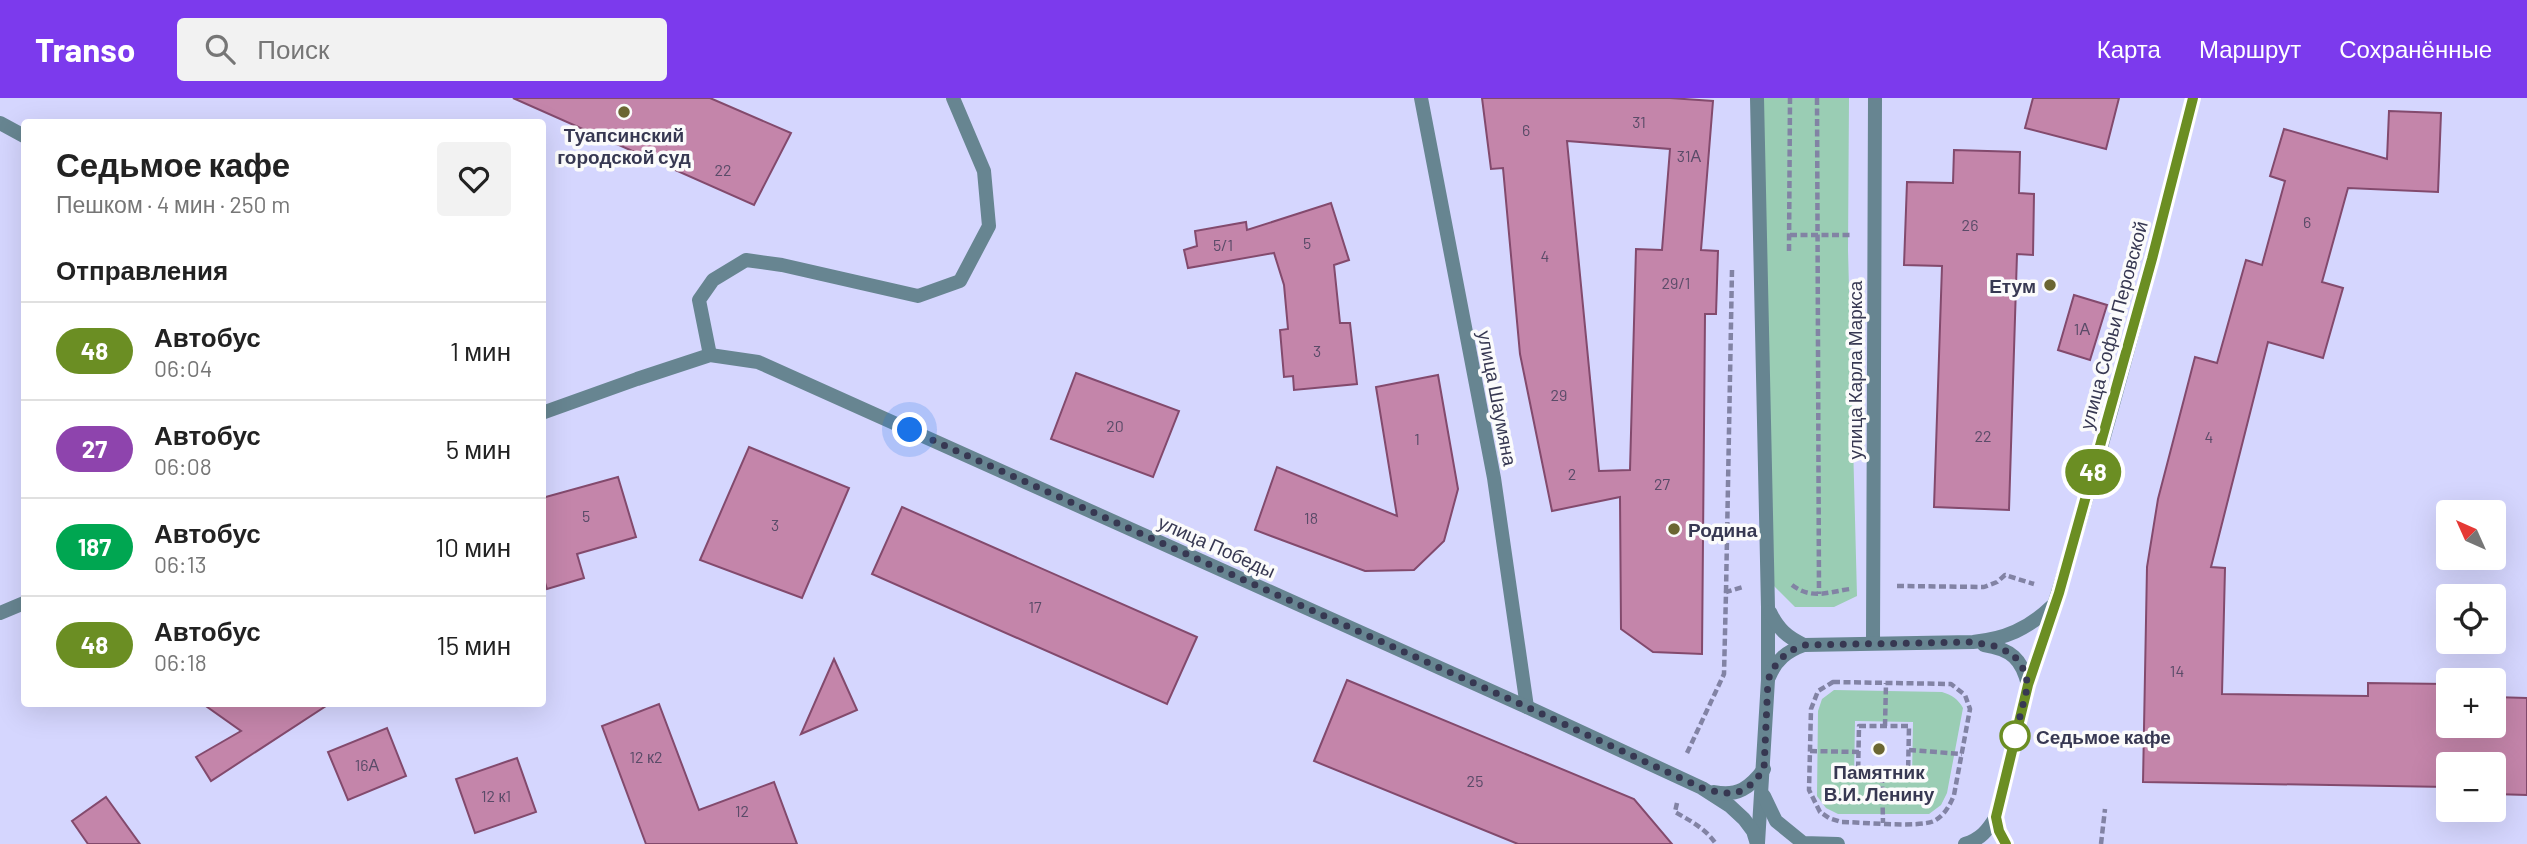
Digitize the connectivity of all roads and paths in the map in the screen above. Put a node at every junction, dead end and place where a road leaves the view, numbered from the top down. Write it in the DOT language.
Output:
graph roads {
  1 [pos="953,98"];
  2 [pos="1421,98"];
  3 [pos="1757,98"];
  4 [pos="1817,98"];
  5 [pos="1875,98"];
  6 [pos="2193,98"];
  7 [pos="0,123"];
  8 [pos="21,134"];
  9 [pos="1781,234"];
  10 [pos="1817,235"];
  11 [pos="1852,236"];
  12 [pos="1732,257"];
  13 [pos="710,355"];
  14 [pos="546,412"];
  15 [pos="1767,579"];
  16 [pos="1872,586"];
  17 [pos="1726,592"];
  18 [pos="1819,594"];
  19 [pos="2057,598"];
  20 [pos="21,604"];
  21 [pos="1768,607"];
  22 [pos="0,613"];
  23 [pos="1973,642"];
  24 [pos="1873,643"];
  25 [pos="1804,645"];
  26 [pos="1768,680"];
  27 [pos="1886,683"];
  28 [pos="2028,685"];
  29 [pos="1527,707"];
  30 [pos="1885,726"];
  31 [pos="1909,750"];
  32 [pos="1810,751"];
  33 [pos="1859,752"];
  34 [pos="1962,754"];
  35 [pos="1764,769"];
  36 [pos="1882,776"];
  37 [pos="1682,779"];
  38 [pos="1702,788"];
  39 [pos="1762,788"];
  40 [pos="1730,806"];
  41 [pos="2105,809"];
  42 [pos="1996,817"];
  43 [pos="1760,821"];
  44 [pos="1883,823"];
  45 [pos="1803,843"];
  46 [pos="1716,844"];
  47 [pos="1757,844"];
  48 [pos="1839,844"];
  49 [pos="1965,844"];
  50 [pos="2006,844"];
  51 [pos="2101,844"];
  1 -- 13 [label="street"];
  2 -- 29 [label="street, улица Шаумяна"];
  3 -- 15 [label="street"];
  4 -- 10 [label="path"];
  5 -- 16 [label="street, улица Карла Маркса"];
  6 -- 19 [label="street, улица Софьи Перовской"];
  7 -- 8 [label="street"];
  9 -- 10 [label="path"];
  10 -- 11 [label="path"];
  10 -- 18 [label="path"];
  12 -- 17 [label="path"];
  13 -- 14 [label="street"];
  13 -- 29 [label="street, улица Победы"];
  15 -- 17 [label="path"];
  15 -- 18 [label="path"];
  15 -- 21 [label="street"];
  16 -- 18 [label="path"];
  16 -- 19 [label="path"];
  16 -- 24 [label="street, улица Карла Маркса"];
  17 -- 37 [label="path"];
  19 -- 23 [label="street"];
  19 -- 28 [label="street, улица Софьи Перовской"];
  20 -- 22 [label="street"];
  21 -- 25 [label="street"];
  21 -- 26 [label="street"];
  23 -- 24 [label="street"];
  23 -- 28 [label="street"];
  24 -- 25 [label="street"];
  25 -- 26 [label="street"];
  26 -- 35 [label="street"];
  27 -- 30 [label="path"];
  27 -- 32 [label="path"];
  27 -- 34 [label="path"];
  28 -- 42 [label="street, улица Софьи Перовской"];
  29 -- 37 [label="street, улица Победы"];
  30 -- 31 [label="path"];
  30 -- 33 [label="path"];
  31 -- 34 [label="path"];
  31 -- 36 [label="path"];
  32 -- 33 [label="path"];
  32 -- 44 [label="path"];
  33 -- 36 [label="path"];
  34 -- 44 [label="path"];
  35 -- 38 [label="street, улица Победы"];
  35 -- 39 [label="street"];
  36 -- 44 [label="path"];
  37 -- 38 [label="street, улица Победы"];
  37 -- 46 [label="path"];
  38 -- 40 [label="street, улица Победы"];
  39 -- 43 [label="street"];
  39 -- 45 [label="street"];
  40 -- 43 [label="street, улица Победы"];
  40 -- 47 [label="street, улица Победы"];
  41 -- 51 [label="path"];
  42 -- 49 [label="street"];
  42 -- 50 [label="street"];
  43 -- 45 [label="street, улица Победы"];
  43 -- 47 [label="street"];
  45 -- 48 [label="street"];
}
